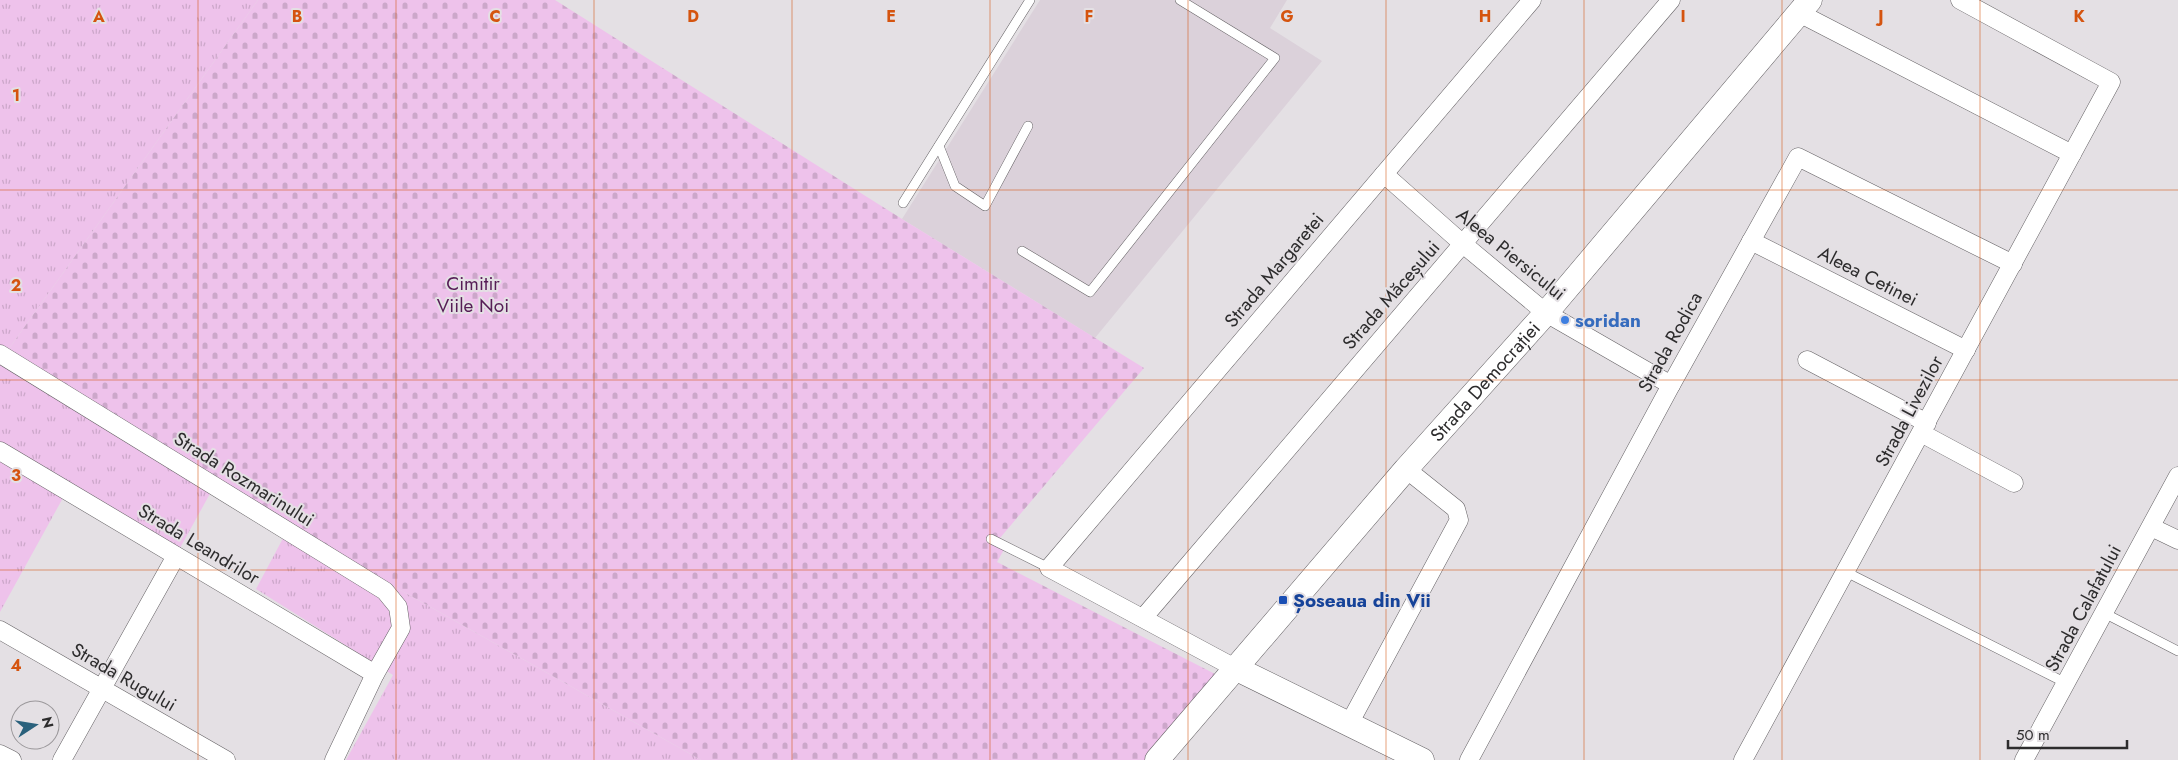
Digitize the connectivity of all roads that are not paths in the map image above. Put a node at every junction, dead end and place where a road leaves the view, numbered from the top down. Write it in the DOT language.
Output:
graph roads {
  1 [pos="1030,0"];
  2 [pos="1180,0"];
  3 [pos="1532,0"];
  4 [pos="1671,0"];
  5 [pos="1960,0"];
  6 [pos="1804,6"];
  7 [pos="1028,126"];
  8 [pos="939,146"];
  9 [pos="2072,154"];
  10 [pos="1384,174"];
  11 [pos="903,203"];
  12 [pos="1751,241"];
  13 [pos="1463,244"];
  14 [pos="1022,251"];
  15 [pos="2012,264"];
  16 [pos="1546,313"];
  17 [pos="1966,350"];
  18 [pos="0,354"];
  19 [pos="1807,360"];
  20 [pos="1671,385"];
  21 [pos="1924,428"];
  22 [pos="0,451"];
  23 [pos="1406,469"];
  24 [pos="2178,476"];
  25 [pos="2014,483"];
  26 [pos="2151,527"];
  27 [pos="991,538"];
  28 [pos="2178,540"];
  29 [pos="176,556"];
  30 [pos="1049,568"];
  31 [pos="1846,572"];
  32 [pos="2104,612"];
  33 [pos="1142,618"];
  34 [pos="0,630"];
  35 [pos="2178,650"];
  36 [pos="1235,668"];
  37 [pos="375,674"];
  38 [pos="2066,683"];
  39 [pos="102,689"];
  40 [pos="1349,724"];
  41 [pos="0,754"];
  42 [pos="12,760"];
  43 [pos="62,760"];
  44 [pos="226,760"];
  45 [pos="334,760"];
  46 [pos="1157,760"];
  47 [pos="1422,760"];
  48 [pos="1470,760"];
  49 [pos="1742,760"];
  50 [pos="2024,760"];
  1 -- 8 [label="lane"];
  2 -- 14 [label="lane"];
  3 -- 10 [label="street, Strada Margaretei"];
  4 -- 13 [label="street, Strada Măceșului"];
  5 -- 9 [label="street, Strada Livezilor"];
  6 -- 9 [label="street"];
  6 -- 16 [label="street, Strada Democrației"];
  7 -- 8 [label="lane"];
  8 -- 11 [label="lane"];
  9 -- 15 [label="street, Strada Livezilor"];
  10 -- 13 [label="street, Aleea Piersicului"];
  10 -- 30 [label="street, Strada Margaretei"];
  12 -- 15 [label="street, Strada Rodica"];
  12 -- 17 [label="street, Aleea Cetinei"];
  12 -- 20 [label="street, Strada Rodica"];
  13 -- 16 [label="street, Aleea Piersicului"];
  13 -- 33 [label="street, Strada Măceșului"];
  15 -- 17 [label="street, Strada Livezilor"];
  16 -- 20 [label="street, Aleea Piersicului"];
  16 -- 23 [label="street, Strada Democrației"];
  17 -- 21 [label="street, Strada Livezilor"];
  18 -- 37 [label="street, Strada Rozmarinului"];
  19 -- 21 [label="street"];
  20 -- 48 [label="street, Strada Rodica"];
  21 -- 25 [label="street"];
  21 -- 31 [label="street, Strada Livezilor"];
  22 -- 29 [label="street, Strada Leandrilor"];
  23 -- 36 [label="street, Strada Democrației"];
  23 -- 40 [label="street"];
  24 -- 26 [label="street, Strada Calafatului"];
  26 -- 28 [label="street"];
  26 -- 32 [label="street, Strada Calafatului"];
  27 -- 30 [label="lane"];
  29 -- 37 [label="street, Strada Leandrilor"];
  29 -- 39 [label="street"];
  30 -- 33 [label="street"];
  31 -- 38 [label="lane"];
  31 -- 49 [label="street, Strada Livezilor"];
  32 -- 35 [label="lane"];
  32 -- 38 [label="street, Strada Calafatului"];
  33 -- 36 [label="street"];
  34 -- 39 [label="street, Strada Rugului"];
  36 -- 40 [label="street"];
  36 -- 46 [label="street, Strada Democrației"];
  37 -- 45 [label="street, Strada Rozmarinului"];
  38 -- 50 [label="street, Strada Calafatului"];
  39 -- 43 [label="street"];
  39 -- 44 [label="street, Strada Rugului"];
  40 -- 47 [label="street"];
  41 -- 42 [label="street"];
}
